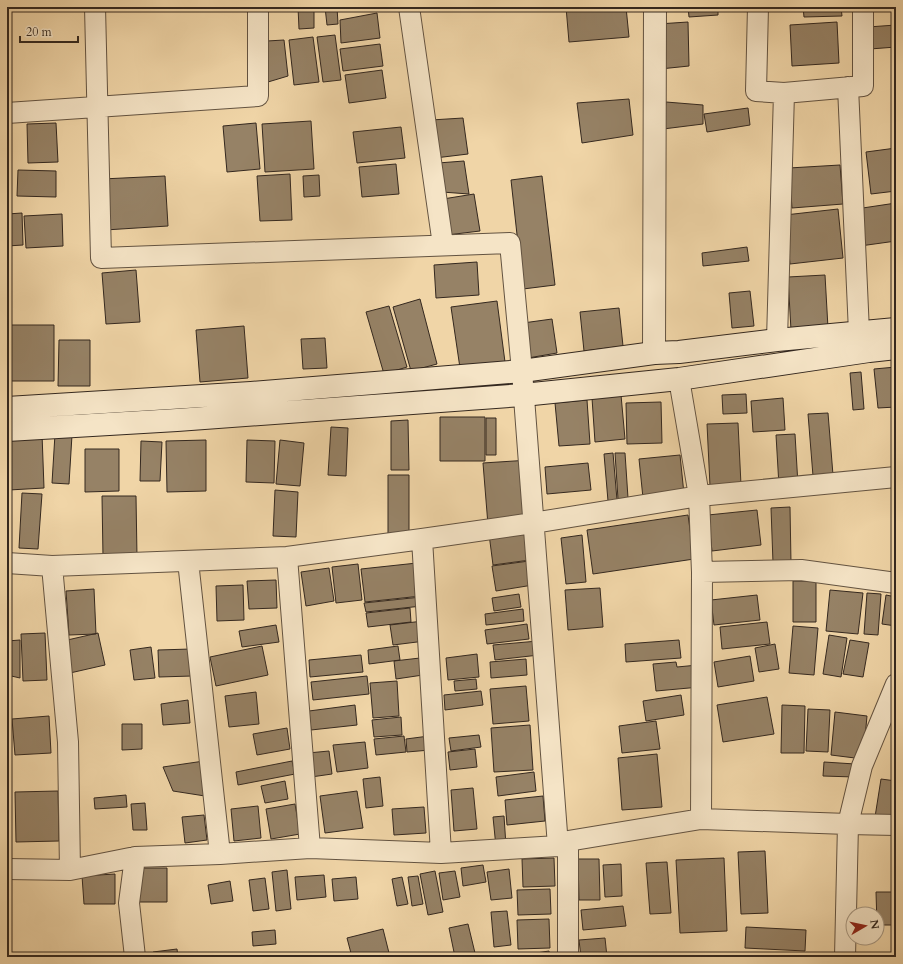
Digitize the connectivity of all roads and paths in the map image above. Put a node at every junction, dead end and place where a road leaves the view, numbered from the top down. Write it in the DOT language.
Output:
graph roads {
  1 [pos="95,7"];
  2 [pos="258,7"];
  3 [pos="409,7"];
  4 [pos="655,7"];
  5 [pos="758,7"];
  6 [pos="864,7"];
  7 [pos="848,87"];
  8 [pos="784,93"];
  9 [pos="98,107"];
  10 [pos="7,113"];
  11 [pos="443,245"];
  12 [pos="896,329"];
  13 [pos="859,332"];
  14 [pos="777,340"];
  15 [pos="896,348"];
  16 [pos="654,353"];
  17 [pos="522,371"];
  18 [pos="679,379"];
  19 [pos="523,395"];
  20 [pos="7,408"];
  21 [pos="7,430"];
  22 [pos="896,477"];
  23 [pos="699,496"];
  24 [pos="533,523"];
  25 [pos="422,539"];
  26 [pos="287,557"];
  27 [pos="188,561"];
  28 [pos="7,564"];
  29 [pos="52,566"];
  30 [pos="702,572"];
  31 [pos="896,583"];
  32 [pos="896,684"];
  33 [pos="702,819"];
  34 [pos="848,824"];
  35 [pos="896,825"];
  36 [pos="563,844"];
  37 [pos="310,848"];
  38 [pos="441,853"];
  39 [pos="220,854"];
  40 [pos="135,857"];
  41 [pos="7,869"];
  42 [pos="70,870"];
  43 [pos="135,957"];
  44 [pos="568,957"];
  45 [pos="845,957"];
  1 -- 9 [label="street"];
  2 -- 9 [label="street"];
  3 -- 11 [label="street"];
  4 -- 16 [label="main road"];
  5 -- 8 [label="street"];
  6 -- 7 [label="street"];
  7 -- 8 [label="street"];
  7 -- 13 [label="street"];
  8 -- 14 [label="street"];
  9 -- 10 [label="street"];
  9 -- 11 [label="street"];
  11 -- 17 [label="street"];
  12 -- 13 [label="main road"];
  13 -- 14 [label="main road"];
  14 -- 16 [label="main road"];
  15 -- 18 [label="main road"];
  16 -- 17 [label="main road"];
  17 -- 19 [label="street"];
  17 -- 20 [label="main road"];
  18 -- 19 [label="main road"];
  18 -- 23 [label="street"];
  19 -- 21 [label="main road"];
  19 -- 24 [label="street"];
  22 -- 23 [label="street"];
  23 -- 24 [label="street"];
  23 -- 30 [label="street"];
  24 -- 25 [label="street"];
  24 -- 36 [label="street"];
  25 -- 26 [label="street"];
  25 -- 38 [label="street"];
  26 -- 27 [label="street"];
  26 -- 37 [label="street"];
  27 -- 29 [label="street"];
  27 -- 39 [label="street"];
  28 -- 29 [label="street"];
  29 -- 42 [label="street"];
  30 -- 31 [label="street"];
  30 -- 33 [label="street"];
  32 -- 34 [label="street"];
  33 -- 34 [label="street"];
  33 -- 36 [label="street"];
  34 -- 35 [label="street"];
  34 -- 45 [label="street"];
  36 -- 38 [label="street"];
  36 -- 44 [label="street"];
  37 -- 38 [label="street"];
  37 -- 39 [label="street"];
  39 -- 40 [label="street"];
  40 -- 42 [label="street"];
  40 -- 43 [label="street"];
  41 -- 42 [label="street"];
}
